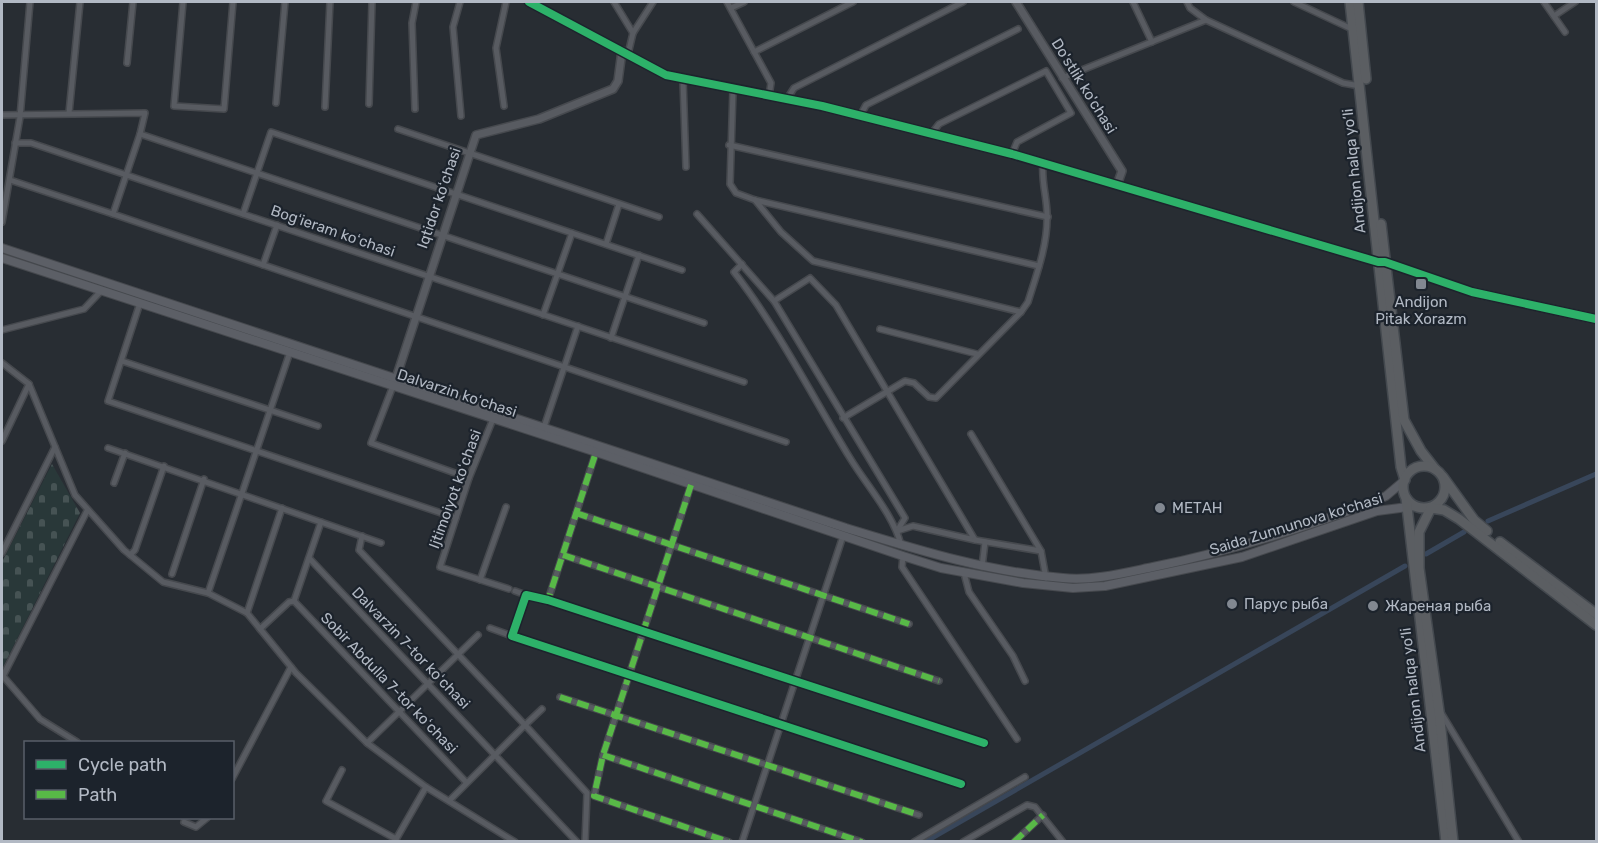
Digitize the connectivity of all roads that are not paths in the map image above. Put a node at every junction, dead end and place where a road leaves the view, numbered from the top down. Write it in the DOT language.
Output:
graph roads {
  1 [pos="30,2"];
  2 [pos="80,2"];
  3 [pos="133,2"];
  4 [pos="183,2"];
  5 [pos="233,2"];
  6 [pos="285,2"];
  7 [pos="330,2"];
  8 [pos="372,2"];
  9 [pos="416,2"];
  10 [pos="460,2"];
  11 [pos="506,2"];
  12 [pos="529,2"];
  13 [pos="614,2"];
  14 [pos="653,2"];
  15 [pos="727,2"];
  16 [pos="744,2"];
  17 [pos="854,2"];
  18 [pos="963,2"];
  19 [pos="1016,2"];
  20 [pos="1133,2"];
  21 [pos="1186,2"];
  22 [pos="1295,2"];
  23 [pos="1350,2"];
  24 [pos="1358,2"];
  25 [pos="1544,2"];
  26 [pos="1575,2"];
  27 [pos="730,8"];
  28 [pos="1554,16"];
  29 [pos="1206,20"];
  30 [pos="1018,29"];
  31 [pos="1354,30"];
  32 [pos="1565,32"];
  33 [pos="633,33"];
  34 [pos="1152,42"];
  35 [pos="754,52"];
  36 [pos="625,53"];
  37 [pos="127,63"];
  38 [pos="1062,78"];
  39 [pos="683,80"];
  40 [pos="1360,86"];
  41 [pos="733,90"];
  42 [pos="770,96"];
  43 [pos="787,99"];
  44 [pos="276,103"];
  45 [pos="369,104"];
  46 [pos="504,106"];
  47 [pos="325,107"];
  48 [pos="415,109"];
  49 [pos="69,113"];
  50 [pos="2,115"];
  51 [pos="461,116"];
  52 [pos="860,116"];
  53 [pos="20,117"];
  54 [pos="398,129"];
  55 [pos="932,133"];
  56 [pos="140,134"];
  57 [pos="15,142"];
  58 [pos="729,145"];
  59 [pos="469,153"];
  60 [pos="1012,154"];
  61 [pos="1043,163"];
  62 [pos="686,167"];
  63 [pos="256,172"];
  64 [pos="126,175"];
  65 [pos="10,180"];
  66 [pos="1117,185"];
  67 [pos="455,194"];
  68 [pos="755,200"];
  69 [pos="619,204"];
  70 [pos="113,214"];
  71 [pos="243,214"];
  72 [pos="697,214"];
  73 [pos="659,217"];
  74 [pos="1048,217"];
  75 [pos="2,222"];
  76 [pos="277,225"];
  77 [pos="572,233"];
  78 [pos="441,234"];
  79 [pos="606,244"];
  80 [pos="2,248"];
  81 [pos="639,255"];
  82 [pos="2,258"];
  83 [pos="1382,262"];
  84 [pos="742,264"];
  85 [pos="262,265"];
  86 [pos="1039,266"];
  87 [pos="682,270"];
  88 [pos="557,274"];
  89 [pos="428,276"];
  90 [pos="102,290"];
  91 [pos="625,296"];
  92 [pos="774,302"];
  93 [pos="140,303"];
  94 [pos="1021,312"];
  95 [pos="543,315"];
  96 [pos="414,317"];
  97 [pos="1596,319"];
  98 [pos="704,323"];
  99 [pos="578,326"];
  100 [pos="2,330"];
  101 [pos="880,330"];
  102 [pos="611,338"];
  103 [pos="290,352"];
  104 [pos="977,354"];
  105 [pos="122,361"];
  106 [pos="336,362"];
  107 [pos="2,363"];
  108 [pos="564,367"];
  109 [pos="394,382"];
  110 [pos="744,382"];
  111 [pos="30,384"];
  112 [pos="887,392"];
  113 [pos="271,411"];
  114 [pos="843,418"];
  115 [pos="493,419"];
  116 [pos="318,426"];
  117 [pos="544,428"];
  118 [pos="971,434"];
  119 [pos="2,441"];
  120 [pos="786,442"];
  121 [pos="55,447"];
  122 [pos="108,448"];
  123 [pos="257,451"];
  124 [pos="596,452"];
  125 [pos="125,453"];
  126 [pos="611,453"];
  127 [pos="164,466"];
  128 [pos="1435,469"];
  129 [pos="1443,477"];
  130 [pos="469,478"];
  131 [pos="204,479"];
  132 [pos="1405,480"];
  133 [pos="114,483"];
  134 [pos="691,485"];
  135 [pos="244,494"];
  136 [pos="1409,504"];
  137 [pos="506,507"];
  138 [pos="282,508"];
  139 [pos="1431,508"];
  140 [pos="87,511"];
  141 [pos="576,513"];
  142 [pos="1453,515"];
  143 [pos="456,518"];
  144 [pos="321,522"];
  145 [pos="1422,527"];
  146 [pos="897,531"];
  147 [pos="362,536"];
  148 [pos="843,536"];
  149 [pos="975,540"];
  150 [pos="985,542"];
  151 [pos="381,543"];
  152 [pos="901,545"];
  153 [pos="673,546"];
  154 [pos="1041,551"];
  155 [pos="2,553"];
  156 [pos="130,555"];
  157 [pos="563,555"];
  158 [pos="903,556"];
  159 [pos="309,558"];
  160 [pos="946,560"];
  161 [pos="982,567"];
  162 [pos="945,569"];
  163 [pos="964,573"];
  164 [pos="172,574"];
  165 [pos="1046,576"];
  166 [pos="1072,578"];
  167 [pos="480,580"];
  168 [pos="1047,585"];
  169 [pos="659,587"];
  170 [pos="1073,588"];
  171 [pos="208,594"];
  172 [pos="526,595"];
  173 [pos="824,595"];
  174 [pos="548,600"];
  175 [pos="294,601"];
  176 [pos="247,613"];
  177 [pos="1596,615"];
  178 [pos="909,624"];
  179 [pos="1596,625"];
  180 [pos="490,628"];
  181 [pos="260,629"];
  182 [pos="645,632"];
  183 [pos="478,635"];
  184 [pos="512,636"];
  185 [pos="810,637"];
  186 [pos="458,655"];
  187 [pos="291,667"];
  188 [pos="630,675"];
  189 [pos="795,681"];
  190 [pos="939,681"];
  191 [pos="1025,681"];
  192 [pos="429,683"];
  193 [pos="560,697"];
  194 [pos="542,709"];
  195 [pos="399,711"];
  196 [pos="1436,711"];
  197 [pos="616,716"];
  198 [pos="781,724"];
  199 [pos="525,725"];
  200 [pos="1017,739"];
  201 [pos="75,741"];
  202 [pos="367,743"];
  203 [pos="984,743"];
  204 [pos="496,754"];
  205 [pos="603,755"];
  206 [pos="768,765"];
  207 [pos="342,770"];
  208 [pos="234,775"];
  209 [pos="1024,777"];
  210 [pos="466,782"];
  211 [pos="961,784"];
  212 [pos="426,787"];
  213 [pos="449,801"];
  214 [pos="754,805"];
  215 [pos="919,815"];
  216 [pos="1043,815"];
  217 [pos="206,819"];
  218 [pos="184,822"];
  219 [pos="396,840"];
  220 [pos="515,842"];
  221 [pos="577,842"];
  222 [pos="585,842"];
  223 [pos="729,842"];
  224 [pos="742,842"];
  225 [pos="862,842"];
  226 [pos="914,842"];
  227 [pos="963,842"];
  228 [pos="1014,842"];
  229 [pos="1063,842"];
  230 [pos="1446,842"];
  231 [pos="1453,842"];
  232 [pos="1519,842"];
  1 -- 53 [label="street"];
  2 -- 49 [label="street"];
  3 -- 37 [label="street"];
  4 -- 5 [label="street"];
  6 -- 44 [label="street"];
  7 -- 47 [label="street"];
  8 -- 45 [label="street"];
  9 -- 48 [label="street"];
  10 -- 51 [label="street"];
  11 -- 46 [label="street"];
  12 -- 36 [label="street"];
  13 -- 33 [label="street"];
  14 -- 33 [label="street"];
  15 -- 27 [label="street"];
  16 -- 27 [label="street"];
  17 -- 35 [label="street"];
  18 -- 43 [label="street"];
  19 -- 38 [label="street, Do'stlik ko'chasi"];
  20 -- 34 [label="street"];
  21 -- 29 [label="street"];
  22 -- 31 [label="street"];
  23 -- 31 [label="highway, Andijon halqa yo‘li"];
  24 -- 83 [label="highway, Andijon halqa yo‘li"];
  25 -- 28 [label="street"];
  26 -- 28 [label="street"];
  27 -- 35 [label="street"];
  28 -- 32 [label="street"];
  29 -- 34 [label="street"];
  29 -- 40 [label="street"];
  30 -- 52 [label="street"];
  31 -- 40 [label="highway, Andijon halqa yo‘li"];
  33 -- 36 [label="street"];
  34 -- 38 [label="street"];
  35 -- 42 [label="street"];
  36 -- 39 [label="street"];
  36 -- 59 [label="street, Iqtidor koʻchasi"];
  38 -- 66 [label="street, Do'stlik ko'chasi"];
  39 -- 41 [label="street"];
  39 -- 62 [label="street"];
  40 -- 83 [label="highway, Andijon halqa yo‘li"];
  41 -- 42 [label="street"];
  41 -- 58 [label="street"];
  42 -- 43 [label="street"];
  43 -- 52 [label="street"];
  49 -- 53 [label="street"];
  49 -- 56 [label="street"];
  50 -- 53 [label="street"];
  52 -- 55 [label="street"];
  53 -- 57 [label="street"];
  54 -- 59 [label="street"];
  55 -- 60 [label="street"];
  55 -- 60 [label="street"];
  56 -- 63 [label="street"];
  56 -- 64 [label="street"];
  57 -- 64 [label="street, Bogʻieram koʻchasi"];
  57 -- 65 [label="street"];
  58 -- 68 [label="street"];
  58 -- 74 [label="street"];
  59 -- 67 [label="street, Iqtidor koʻchasi"];
  59 -- 69 [label="street"];
  60 -- 61 [label="street"];
  61 -- 66 [label="street"];
  61 -- 74 [label="street"];
  63 -- 67 [label="street"];
  63 -- 71 [label="street"];
  63 -- 78 [label="street"];
  64 -- 70 [label="street"];
  64 -- 71 [label="street, Bogʻieram koʻchasi"];
  65 -- 70 [label="street"];
  65 -- 75 [label="street"];
  66 -- 83 [label="street"];
  67 -- 77 [label="street"];
  67 -- 78 [label="street, Iqtidor koʻchasi"];
  68 -- 86 [label="street"];
  68 -- 94 [label="street"];
  69 -- 73 [label="street"];
  69 -- 79 [label="street"];
  70 -- 85 [label="street"];
  71 -- 76 [label="street, Bogʻieram koʻchasi"];
  72 -- 84 [label="street"];
  74 -- 86 [label="street"];
  76 -- 85 [label="street"];
  76 -- 89 [label="street, Bogʻieram koʻchasi"];
  77 -- 79 [label="street"];
  77 -- 88 [label="street"];
  78 -- 88 [label="street"];
  78 -- 89 [label="street, Iqtidor koʻchasi"];
  79 -- 81 [label="street"];
  80 -- 106 [label="main road, Dalvarzin koʻchasi"];
  81 -- 87 [label="street"];
  81 -- 91 [label="street"];
  82 -- 90 [label="main road, Dalvarzin koʻchasi"];
  83 -- 97 [label="street"];
  83 -- 128 [label="highway, Andijon halqa yo‘li"];
  83 -- 132 [label="highway, Andijon halqa yo‘li"];
  84 -- 92 [label="street"];
  84 -- 146 [label="street"];
  85 -- 96 [label="street"];
  86 -- 94 [label="street"];
  88 -- 91 [label="street"];
  88 -- 95 [label="street"];
  89 -- 95 [label="street, Bogʻieram koʻchasi"];
  89 -- 96 [label="street, Iqtidor koʻchasi"];
  90 -- 93 [label="main road, Dalvarzin koʻchasi"];
  90 -- 100 [label="street"];
  91 -- 98 [label="street"];
  91 -- 102 [label="street"];
  92 -- 112 [label="street"];
  92 -- 114 [label="street"];
  93 -- 103 [label="main road, Dalvarzin koʻchasi"];
  93 -- 105 [label="street"];
  94 -- 104 [label="street"];
  95 -- 99 [label="street, Bogʻieram koʻchasi"];
  96 -- 108 [label="street"];
  96 -- 109 [label="street, Iqtidor koʻchasi"];
  99 -- 102 [label="street, Bogʻieram koʻchasi"];
  99 -- 108 [label="street"];
  101 -- 104 [label="street"];
  102 -- 110 [label="street, Bogʻieram koʻchasi"];
  103 -- 106 [label="main road, Dalvarzin koʻchasi"];
  103 -- 113 [label="street"];
  104 -- 112 [label="street"];
  105 -- 113 [label="street"];
  105 -- 123 [label="street"];
  106 -- 109 [label="main road, Dalvarzin koʻchasi"];
  107 -- 111 [label="street"];
  108 -- 117 [label="street"];
  108 -- 120 [label="street"];
  109 -- 115 [label="main road, Dalvarzin koʻchasi"];
  109 -- 117 [label="main road, Dalvarzin koʻchasi"];
  109 -- 130 [label="street"];
  111 -- 119 [label="street"];
  111 -- 121 [label="street"];
  112 -- 114 [label="street"];
  112 -- 149 [label="street"];
  113 -- 116 [label="street"];
  113 -- 123 [label="street"];
  114 -- 146 [label="street"];
  115 -- 124 [label="main road, Dalvarzin koʻchasi"];
  115 -- 130 [label="street, Ijtimoiyot koʻchasi"];
  117 -- 126 [label="main road, Dalvarzin koʻchasi"];
  118 -- 154 [label="street"];
  121 -- 140 [label="street"];
  121 -- 155 [label="street"];
  122 -- 125 [label="street"];
  123 -- 135 [label="street"];
  123 -- 143 [label="street"];
  124 -- 126 [label="main road, Dalvarzin koʻchasi"];
  124 -- 141 [label="street"];
  125 -- 127 [label="street"];
  125 -- 133 [label="street"];
  126 -- 134 [label="main road, Dalvarzin koʻchasi"];
  126 -- 152 [label="main road, Dalvarzin koʻchasi"];
  127 -- 131 [label="street"];
  127 -- 156 [label="street"];
  128 -- 129 [label="highway"];
  128 -- 132 [label="highway"];
  129 -- 139 [label="highway"];
  129 -- 177 [label="highway"];
  130 -- 143 [label="street, Ijtimoiyot koʻchasi"];
  131 -- 135 [label="street"];
  131 -- 164 [label="street"];
  132 -- 136 [label="highway"];
  132 -- 166 [label="main road, Saida Zunnunova ko'chasi"];
  134 -- 148 [label="main road, Dalvarzin koʻchasi"];
  134 -- 153 [label="street"];
  135 -- 138 [label="street"];
  135 -- 171 [label="street"];
  136 -- 139 [label="highway"];
  136 -- 170 [label="main road, Saida Zunnunova ko'chasi"];
  136 -- 196 [label="highway, Andijon halqa yo‘li"];
  137 -- 167 [label="street"];
  138 -- 144 [label="street"];
  138 -- 176 [label="street"];
  139 -- 142 [label="highway"];
  139 -- 145 [label="highway, Andijon halqa yo‘li"];
  140 -- 156 [label="street"];
  140 -- 201 [label="street"];
  141 -- 153 [label="street"];
  141 -- 157 [label="street"];
  142 -- 145 [label="highway"];
  142 -- 179 [label="highway"];
  143 -- 167 [label="street, Ijtimoiyot koʻchasi"];
  144 -- 147 [label="street"];
  144 -- 159 [label="street"];
  145 -- 196 [label="highway, Andijon halqa yo‘li"];
  146 -- 149 [label="street"];
  146 -- 152 [label="street"];
  147 -- 151 [label="street"];
  147 -- 186 [label="street"];
  148 -- 158 [label="main road, Dalvarzin koʻchasi"];
  148 -- 173 [label="street"];
  149 -- 150 [label="street"];
  150 -- 154 [label="street"];
  150 -- 161 [label="street"];
  152 -- 160 [label="main road, Saida Zunnunova ko'chasi"];
  153 -- 169 [label="street"];
  153 -- 173 [label="street"];
  154 -- 165 [label="street"];
  156 -- 171 [label="street"];
  157 -- 169 [label="street"];
  157 -- 174 [label="street"];
  158 -- 162 [label="main road, Saida Zunnunova ko'chasi"];
  158 -- 200 [label="street"];
  159 -- 175 [label="street"];
  159 -- 192 [label="street, Dalvarzin 7-tor koʻchasi"];
  160 -- 161 [label="main road, Saida Zunnunova ko'chasi"];
  160 -- 162 [label="main road"];
  161 -- 165 [label="main road, Saida Zunnunova ko'chasi"];
  162 -- 163 [label="main road, Saida Zunnunova ko'chasi"];
  163 -- 168 [label="main road, Saida Zunnunova ko'chasi"];
  163 -- 191 [label="street"];
  165 -- 166 [label="main road, Saida Zunnunova ko'chasi"];
  165 -- 168 [label="street"];
  166 -- 170 [label="main road"];
  167 -- 172 [label="street, Ijtimoiyot koʻchasi"];
  168 -- 170 [label="main road, Saida Zunnunova ko'chasi"];
  169 -- 182 [label="street"];
  169 -- 185 [label="street"];
  171 -- 176 [label="street"];
  172 -- 174 [label="street, Ijtimoiyot koʻchasi"];
  172 -- 184 [label="street"];
  173 -- 178 [label="street"];
  173 -- 185 [label="street"];
  174 -- 182 [label="street, Ijtimoiyot koʻchasi"];
  175 -- 181 [label="street"];
  175 -- 195 [label="street, Sobir Abdulla 7-tor koʻchasi"];
  176 -- 181 [label="street"];
  180 -- 184 [label="street"];
  181 -- 187 [label="street"];
  182 -- 188 [label="street"];
  182 -- 189 [label="street, Ijtimoiyot koʻchasi"];
  183 -- 186 [label="street"];
  184 -- 188 [label="street"];
  185 -- 189 [label="street"];
  185 -- 190 [label="street"];
  186 -- 192 [label="street"];
  186 -- 199 [label="street"];
  187 -- 202 [label="street"];
  187 -- 208 [label="street"];
  188 -- 197 [label="street"];
  188 -- 198 [label="street"];
  189 -- 198 [label="street"];
  189 -- 203 [label="street, Ijtimoiyot koʻchasi"];
  192 -- 195 [label="street"];
  192 -- 204 [label="street, Dalvarzin 7-tor koʻchasi"];
  193 -- 197 [label="street"];
  194 -- 199 [label="street"];
  195 -- 202 [label="street"];
  195 -- 210 [label="street, Sobir Abdulla 7-tor koʻchasi"];
  196 -- 230 [label="highway, Andijon halqa yo‘li"];
  196 -- 231 [label="highway, Andijon halqa yo‘li"];
  196 -- 232 [label="street"];
  197 -- 205 [label="street"];
  197 -- 206 [label="street"];
  198 -- 206 [label="street"];
  198 -- 211 [label="street"];
  199 -- 204 [label="street"];
  199 -- 222 [label="street"];
  202 -- 212 [label="street"];
  204 -- 210 [label="street"];
  204 -- 221 [label="street, Dalvarzin 7-tor koʻchasi"];
  205 -- 214 [label="street"];
  205 -- 223 [label="street"];
  206 -- 214 [label="street"];
  206 -- 215 [label="street"];
  207 -- 219 [label="street"];
  209 -- 226 [label="street"];
  210 -- 213 [label="street"];
  212 -- 213 [label="street"];
  212 -- 219 [label="street"];
  213 -- 220 [label="street"];
  214 -- 224 [label="street"];
  214 -- 225 [label="street"];
  216 -- 227 [label="street"];
  216 -- 228 [label="street"];
  216 -- 229 [label="street"];
  217 -- 218 [label="street"];
}
